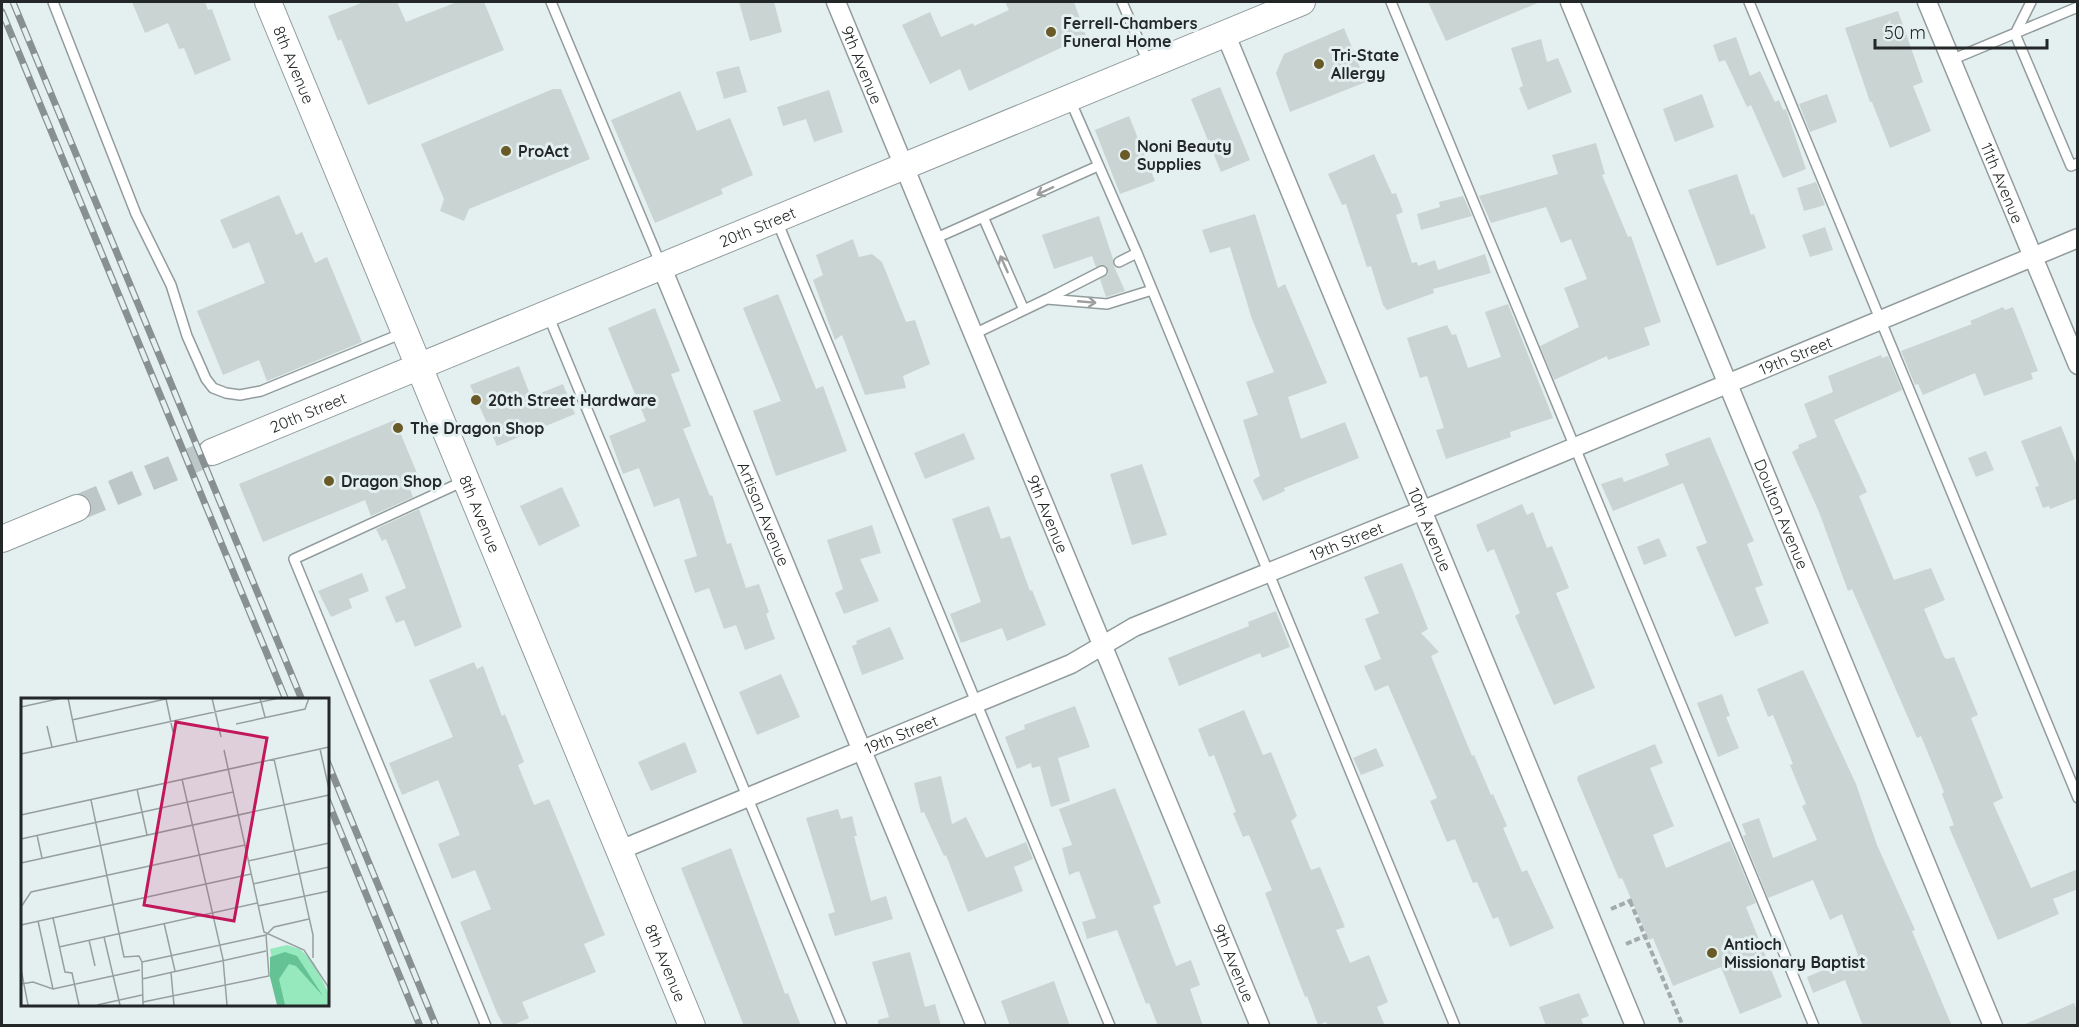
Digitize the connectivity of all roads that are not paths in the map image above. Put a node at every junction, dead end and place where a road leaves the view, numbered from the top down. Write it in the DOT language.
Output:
graph roads {
  1 [pos="53,2"];
  2 [pos="268,2"];
  3 [pos="551,2"];
  4 [pos="836,2"];
  5 [pos="1122,2"];
  6 [pos="1302,2"];
  7 [pos="1391,2"];
  8 [pos="1570,2"];
  9 [pos="1751,2"];
  10 [pos="1927,2"];
  11 [pos="2031,2"];
  12 [pos="2078,7"];
  13 [pos="1225,33"];
  14 [pos="2015,34"];
  15 [pos="1952,60"];
  16 [pos="1149,65"];
  17 [pos="1069,98"];
  18 [pos="2078,163"];
  19 [pos="904,166"];
  20 [pos="1098,166"];
  21 [pos="776,219"];
  22 [pos="984,219"];
  23 [pos="2078,238"];
  24 [pos="934,239"];
  25 [pos="1137,253"];
  26 [pos="2033,256"];
  27 [pos="1119,262"];
  28 [pos="662,268"];
  29 [pos="1102,271"];
  30 [pos="1152,290"];
  31 [pos="1047,299"];
  32 [pos="1024,310"];
  33 [pos="547,313"];
  34 [pos="1880,320"];
  35 [pos="405,332"];
  36 [pos="974,334"];
  37 [pos="2078,365"];
  38 [pos="419,366"];
  39 [pos="1727,383"];
  40 [pos="1574,446"];
  41 [pos="212,452"];
  42 [pos="466,480"];
  43 [pos="77,508"];
  44 [pos="1422,510"];
  45 [pos="2,539"];
  46 [pos="1268,573"];
  47 [pos="1102,646"];
  48 [pos="976,703"];
  49 [pos="862,750"];
  50 [pos="748,797"];
  51 [pos="2078,798"];
  52 [pos="620,850"];
  53 [pos="486,1026"];
  54 [pos="692,1026"];
  55 [pos="842,1026"];
  56 [pos="976,1026"];
  57 [pos="1110,1026"];
  58 [pos="1260,1026"];
  59 [pos="1455,1026"];
  60 [pos="1635,1026"];
  61 [pos="1814,1026"];
  62 [pos="1993,1026"];
  1 -- 35 [label="lane"];
  2 -- 35 [label="main road, 8th Avenue"];
  3 -- 28 [label="lane, Artisan Avenue"];
  4 -- 19 [label="street, 9th Avenue"];
  5 -- 16 [label="lane"];
  6 -- 13 [label="main road, 20th Street"];
  7 -- 40 [label="lane"];
  8 -- 39 [label="street, Doulton Avenue"];
  9 -- 34 [label="lane"];
  10 -- 15 [label="street, 11th Avenue"];
  11 -- 14 [label="lane"];
  12 -- 14 [label="lane"];
  13 -- 16 [label="main road, 20th Street"];
  13 -- 44 [label="street, 10th Avenue"];
  14 -- 15 [label="lane"];
  14 -- 18 [label="lane"];
  15 -- 26 [label="street, 11th Avenue"];
  16 -- 17 [label="main road, 20th Street"];
  17 -- 19 [label="main road, 20th Street"];
  17 -- 20 [label="lane"];
  19 -- 21 [label="main road, 20th Street"];
  19 -- 24 [label="street, 9th Avenue"];
  20 -- 22 [label="lane, one-way"];
  20 -- 25 [label="lane"];
  21 -- 28 [label="main road, 20th Street"];
  21 -- 48 [label="lane"];
  22 -- 24 [label="lane"];
  32 -- 22 [label="lane, one-way"];
  23 -- 26 [label="street, 19th Street"];
  24 -- 36 [label="street, 9th Avenue"];
  25 -- 27 [label="lane"];
  25 -- 30 [label="lane"];
  26 -- 34 [label="street, 19th Street"];
  26 -- 37 [label="street, 11th Avenue"];
  28 -- 33 [label="main road, 20th Street"];
  28 -- 49 [label="street, Artisan Avenue"];
  29 -- 31 [label="lane"];
  31 -- 30 [label="lane, one-way"];
  30 -- 46 [label="lane"];
  31 -- 32 [label="lane"];
  32 -- 36 [label="lane"];
  33 -- 38 [label="main road, 20th Street"];
  33 -- 50 [label="lane"];
  34 -- 39 [label="street, 19th Street"];
  34 -- 51 [label="lane"];
  35 -- 38 [label="main road, 8th Avenue"];
  36 -- 47 [label="street, 9th Avenue"];
  38 -- 41 [label="main road, 20th Street"];
  38 -- 42 [label="main road, 8th Avenue"];
  39 -- 40 [label="street, 19th Street"];
  39 -- 62 [label="street, Doulton Avenue"];
  40 -- 44 [label="street, 19th Street"];
  40 -- 61 [label="lane"];
  42 -- 52 [label="main road, 8th Avenue"];
  42 -- 53 [label="lane"];
  43 -- 45 [label="main road"];
  44 -- 46 [label="street, 19th Street"];
  44 -- 60 [label="street, 10th Avenue"];
  46 -- 47 [label="street, 19th Street"];
  46 -- 59 [label="lane"];
  47 -- 48 [label="street, 19th Street"];
  47 -- 58 [label="street, 9th Avenue"];
  48 -- 49 [label="street, 19th Street"];
  48 -- 57 [label="lane"];
  49 -- 50 [label="street, 19th Street"];
  49 -- 56 [label="street, Artisan Avenue"];
  50 -- 52 [label="street, 19th Street"];
  50 -- 55 [label="lane"];
  52 -- 54 [label="main road, 8th Avenue"];
}
